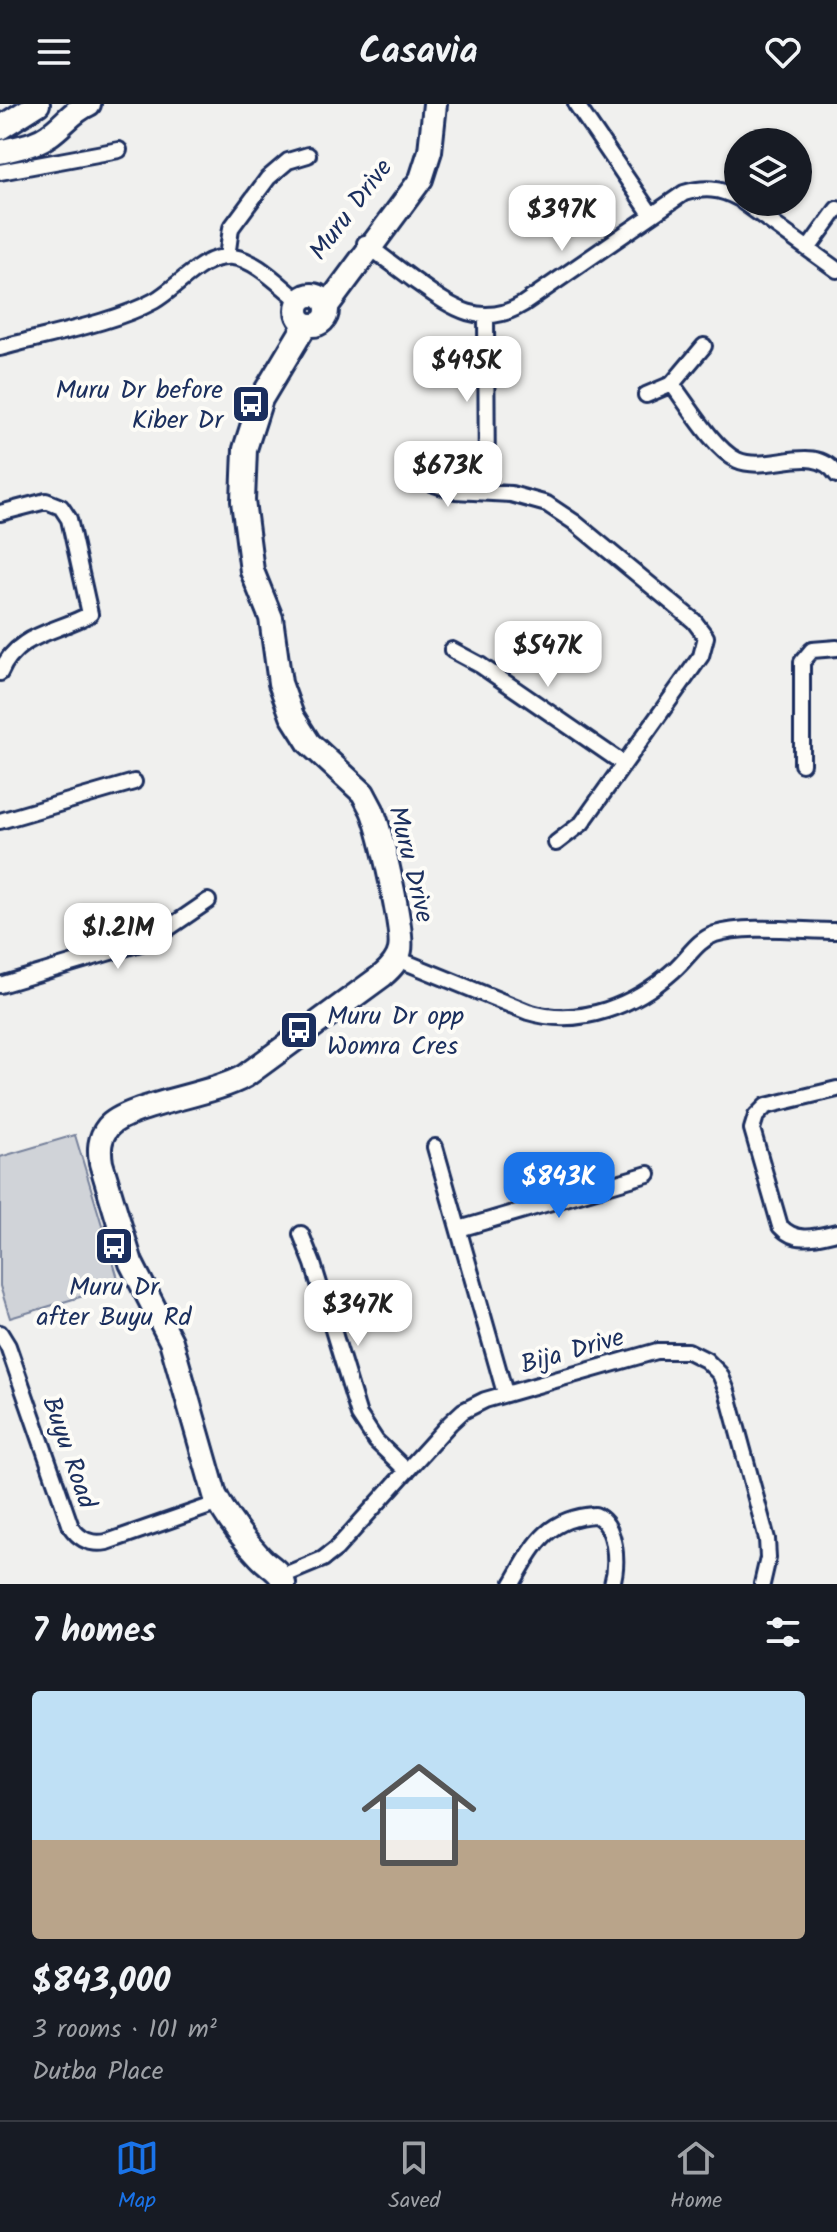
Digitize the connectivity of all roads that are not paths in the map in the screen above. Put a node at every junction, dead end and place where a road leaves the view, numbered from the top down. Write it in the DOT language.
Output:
graph roads {
  1 [pos="38,104"];
  2 [pos="89,104"];
  3 [pos="421,104"];
  4 [pos="435,104"];
  5 [pos="576,104"];
  6 [pos="0,128"];
  7 [pos="119,150"];
  8 [pos="0,152"];
  9 [pos="308,155"];
  10 [pos="0,172"];
  11 [pos="724,193"];
  12 [pos="837,209"];
  13 [pos="651,214"];
  14 [pos="762,216"];
  15 [pos="368,246"];
  16 [pos="808,249"];
  17 [pos="227,257"];
  18 [pos="837,270"];
  19 [pos="314,301"];
  20 [pos="486,315"];
  21 [pos="704,346"];
  22 [pos="0,348"];
  23 [pos="672,384"];
  24 [pos="646,395"];
  25 [pos="837,475"];
  26 [pos="419,479"];
  27 [pos="487,492"];
  28 [pos="0,513"];
  29 [pos="837,648"];
  30 [pos="452,650"];
  31 [pos="0,673"];
  32 [pos="624,764"];
  33 [pos="802,764"];
  34 [pos="134,782"];
  35 [pos="0,821"];
  36 [pos="556,843"];
  37 [pos="208,901"];
  38 [pos="837,931"];
  39 [pos="398,959"];
  40 [pos="0,985"];
  41 [pos="837,1089"];
  42 [pos="435,1147"];
  43 [pos="648,1174"];
  44 [pos="459,1229"];
  45 [pos="837,1232"];
  46 [pos="301,1234"];
  47 [pos="0,1333"];
  48 [pos="505,1393"];
  49 [pos="407,1471"];
  50 [pos="219,1503"];
  51 [pos="283,1580"];
  52 [pos="512,1584"];
  53 [pos="612,1584"];
  54 [pos="762,1584"];
  1 -- 6 [label="street"];
  2 -- 8 [label="street"];
  3 -- 15 [label="street, Muru Drive"];
  4 -- 15 [label="street, Muru Drive"];
  5 -- 13 [label="street"];
  7 -- 10 [label="street"];
  9 -- 17 [label="street"];
  11 -- 13 [label="street"];
  12 -- 16 [label="street"];
  13 -- 20 [label="street"];
  14 -- 16 [label="street"];
  15 -- 19 [label="street, Muru Drive"];
  15 -- 20 [label="street"];
  16 -- 18 [label="street"];
  17 -- 19 [label="street"];
  17 -- 22 [label="street"];
  19 -- 39 [label="street, Muru Drive"];
  20 -- 27 [label="street"];
  21 -- 23 [label="street"];
  23 -- 24 [label="street"];
  23 -- 25 [label="street"];
  26 -- 27 [label="street"];
  27 -- 32 [label="street"];
  28 -- 31 [label="street"];
  29 -- 33 [label="street"];
  30 -- 32 [label="street"];
  32 -- 36 [label="street"];
  34 -- 35 [label="street"];
  37 -- 40 [label="street"];
  38 -- 39 [label="street"];
  39 -- 50 [label="street, Muru Drive"];
  41 -- 45 [label="street"];
  42 -- 44 [label="street"];
  43 -- 44 [label="street"];
  44 -- 48 [label="street"];
  46 -- 49 [label="street"];
  47 -- 50 [label="street, Buyu Road"];
  48 -- 49 [label="street, Bija Drive"];
  48 -- 54 [label="street, Bija Drive"];
  49 -- 51 [label="street, Bija Drive"];
  50 -- 51 [label="street, Muru Drive"];
  52 -- 53 [label="street"];
}
